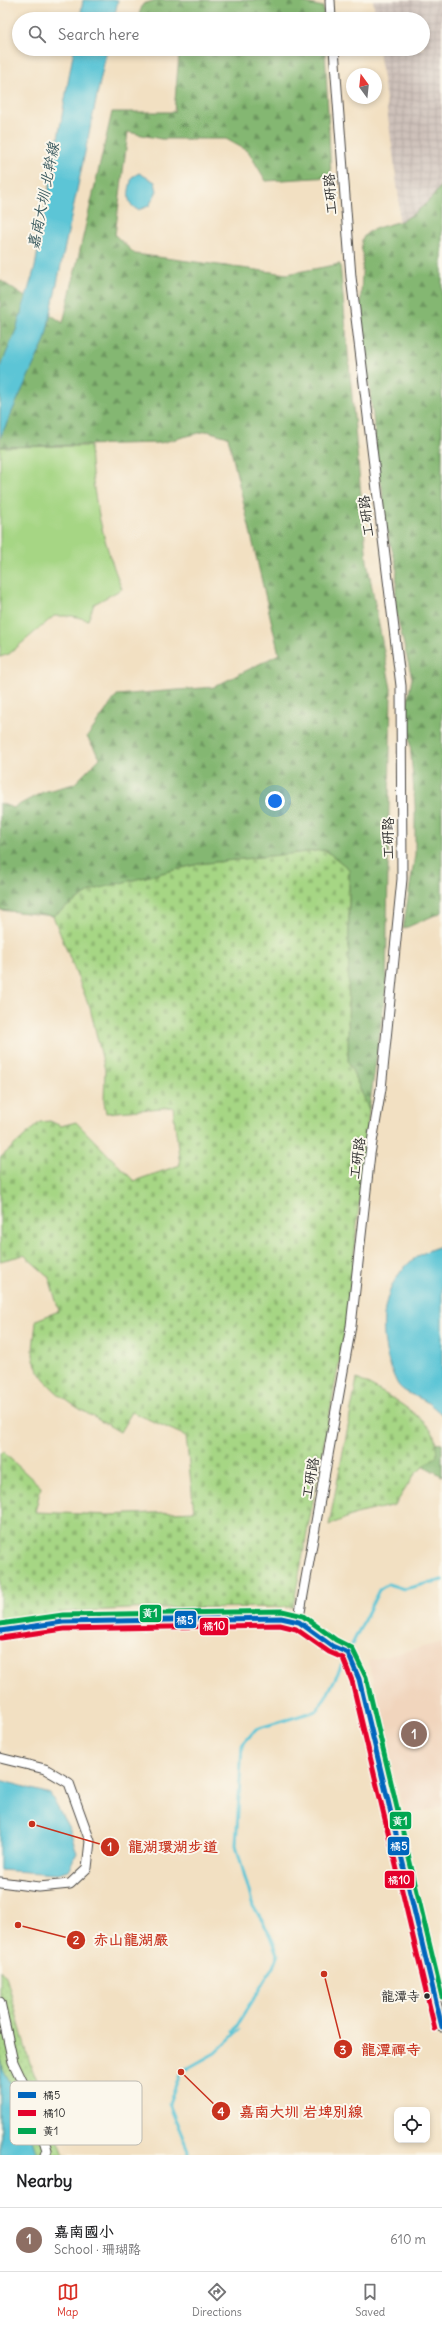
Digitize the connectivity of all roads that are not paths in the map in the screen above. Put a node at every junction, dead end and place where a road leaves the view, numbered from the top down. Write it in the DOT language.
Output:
graph roads {
  1 [pos="330,0"];
  2 [pos="331,12"];
  3 [pos="335,56"];
  4 [pos="299,1622"];
  5 [pos="0,1631"];
  6 [pos="0,1758"];
  7 [pos="0,1882"];
  8 [pos="0,2002"];
  9 [pos="442,2027"];
  10 [pos="22,2081"];
  11 [pos="45,2145"];
  12 [pos="45,2155"];
  1 -- 2 [label="street"];
  3 -- 4 [label="street, 工研路"];
  4 -- 5 [label="street"];
  4 -- 9 [label="street"];
  6 -- 7 [label="street"];
  8 -- 10 [label="street"];
  11 -- 12 [label="street"];
}
